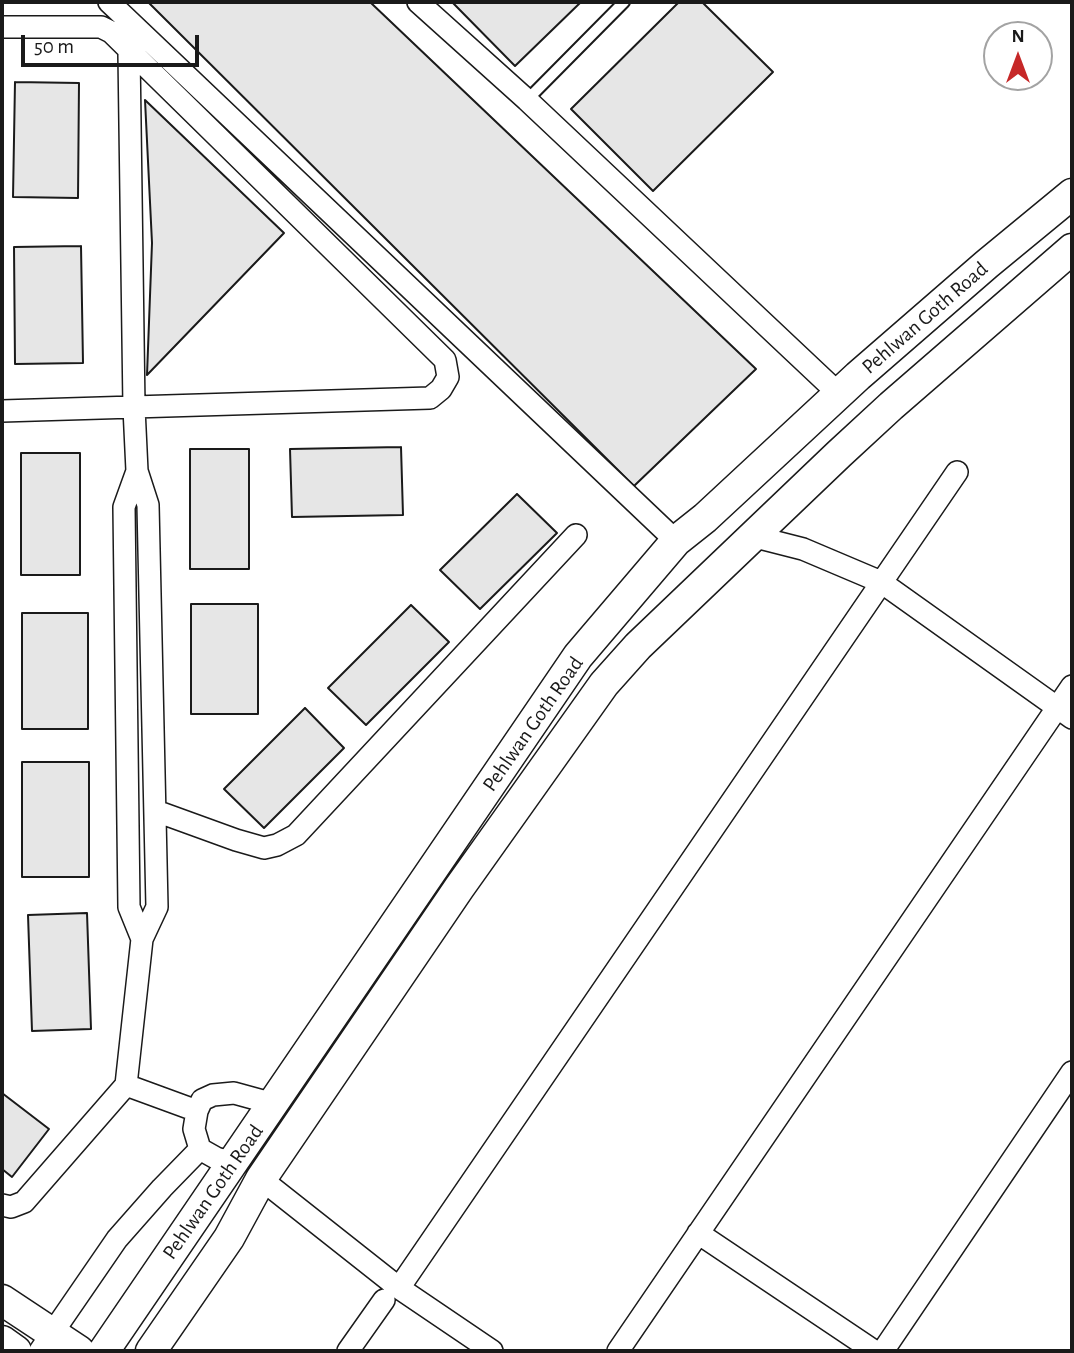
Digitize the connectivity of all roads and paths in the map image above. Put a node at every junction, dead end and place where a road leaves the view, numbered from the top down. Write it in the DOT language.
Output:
graph roads {
  1 [pos="110,2"];
  2 [pos="418,2"];
  3 [pos="624,2"];
  4 [pos="2,27"];
  5 [pos="129,53"];
  6 [pos="527,100"];
  7 [pos="1072,194"];
  8 [pos="1072,249"];
  9 [pos="848,385"];
  10 [pos="891,406"];
  11 [pos="134,408"];
  12 [pos="2,411"];
  13 [pos="136,471"];
  14 [pos="957,472"];
  15 [pos="576,535"];
  16 [pos="752,536"];
  17 [pos="676,541"];
  18 [pos="881,582"];
  19 [pos="1072,686"];
  20 [pos="1065,713"];
  21 [pos="156,811"];
  22 [pos="142,939"];
  23 [pos="1072,1072"];
  24 [pos="127,1086"];
  25 [pos="274,1104"];
  26 [pos="197,1111"];
  27 [pos="200,1149"];
  28 [pos="234,1163"];
  29 [pos="261,1179"];
  30 [pos="2,1205"];
  31 [pos="698,1233"];
  32 [pos="392,1294"];
  33 [pos="2,1300"];
  34 [pos="2,1341"];
  35 [pos="46,1342"];
  36 [pos="16,1351"];
  37 [pos="79,1351"];
  38 [pos="104,1351"];
  39 [pos="151,1351"];
  40 [pos="348,1351"];
  41 [pos="492,1351"];
  42 [pos="618,1351"];
  43 [pos="874,1351"];
  44 [pos="883,1351"];
  1 -- 17 [label="street"];
  2 -- 6 [label="street"];
  3 -- 6 [label="lane"];
  4 -- 5 [label="street"];
  5 -- 11 [label="street"];
  5 -- 11 [label="street"];
  6 -- 9 [label="street"];
  7 -- 9 [label="main road, Pehlwan Goth Road"];
  8 -- 10 [label="main road, Pehlwan Goth Road"];
  9 -- 10 [label="main road"];
  9 -- 17 [label="main road, Pehlwan Goth Road"];
  10 -- 16 [label="main road, Pehlwan Goth Road"];
  11 -- 12 [label="street"];
  11 -- 13 [label="street"];
  13 -- 21 [label="street"];
  13 -- 22 [label="street"];
  14 -- 18 [label="street"];
  15 -- 21 [label="street"];
  16 -- 18 [label="street"];
  16 -- 29 [label="main road, Pehlwan Goth Road"];
  17 -- 25 [label="main road, Pehlwan Goth Road"];
  18 -- 20 [label="street"];
  18 -- 32 [label="street"];
  19 -- 20 [label="street"];
  20 -- 31 [label="street"];
  21 -- 22 [label="street"];
  22 -- 24 [label="street"];
  23 -- 44 [label="street"];
  24 -- 26 [label="street"];
  24 -- 30 [label="street"];
  25 -- 26 [label="street"];
  25 -- 28 [label="main road, Pehlwan Goth Road"];
  26 -- 27 [label="street"];
  27 -- 28 [label="street"];
  27 -- 35 [label="street"];
  28 -- 38 [label="main road, Pehlwan Goth Road"];
  29 -- 32 [label="street"];
  29 -- 39 [label="main road, Pehlwan Goth Road"];
  31 -- 42 [label="street"];
  31 -- 43 [label="street"];
  32 -- 40 [label="street"];
  32 -- 41 [label="street"];
  33 -- 35 [label="main road"];
  34 -- 36 [label="main road"];
  35 -- 37 [label="main road"];
}
